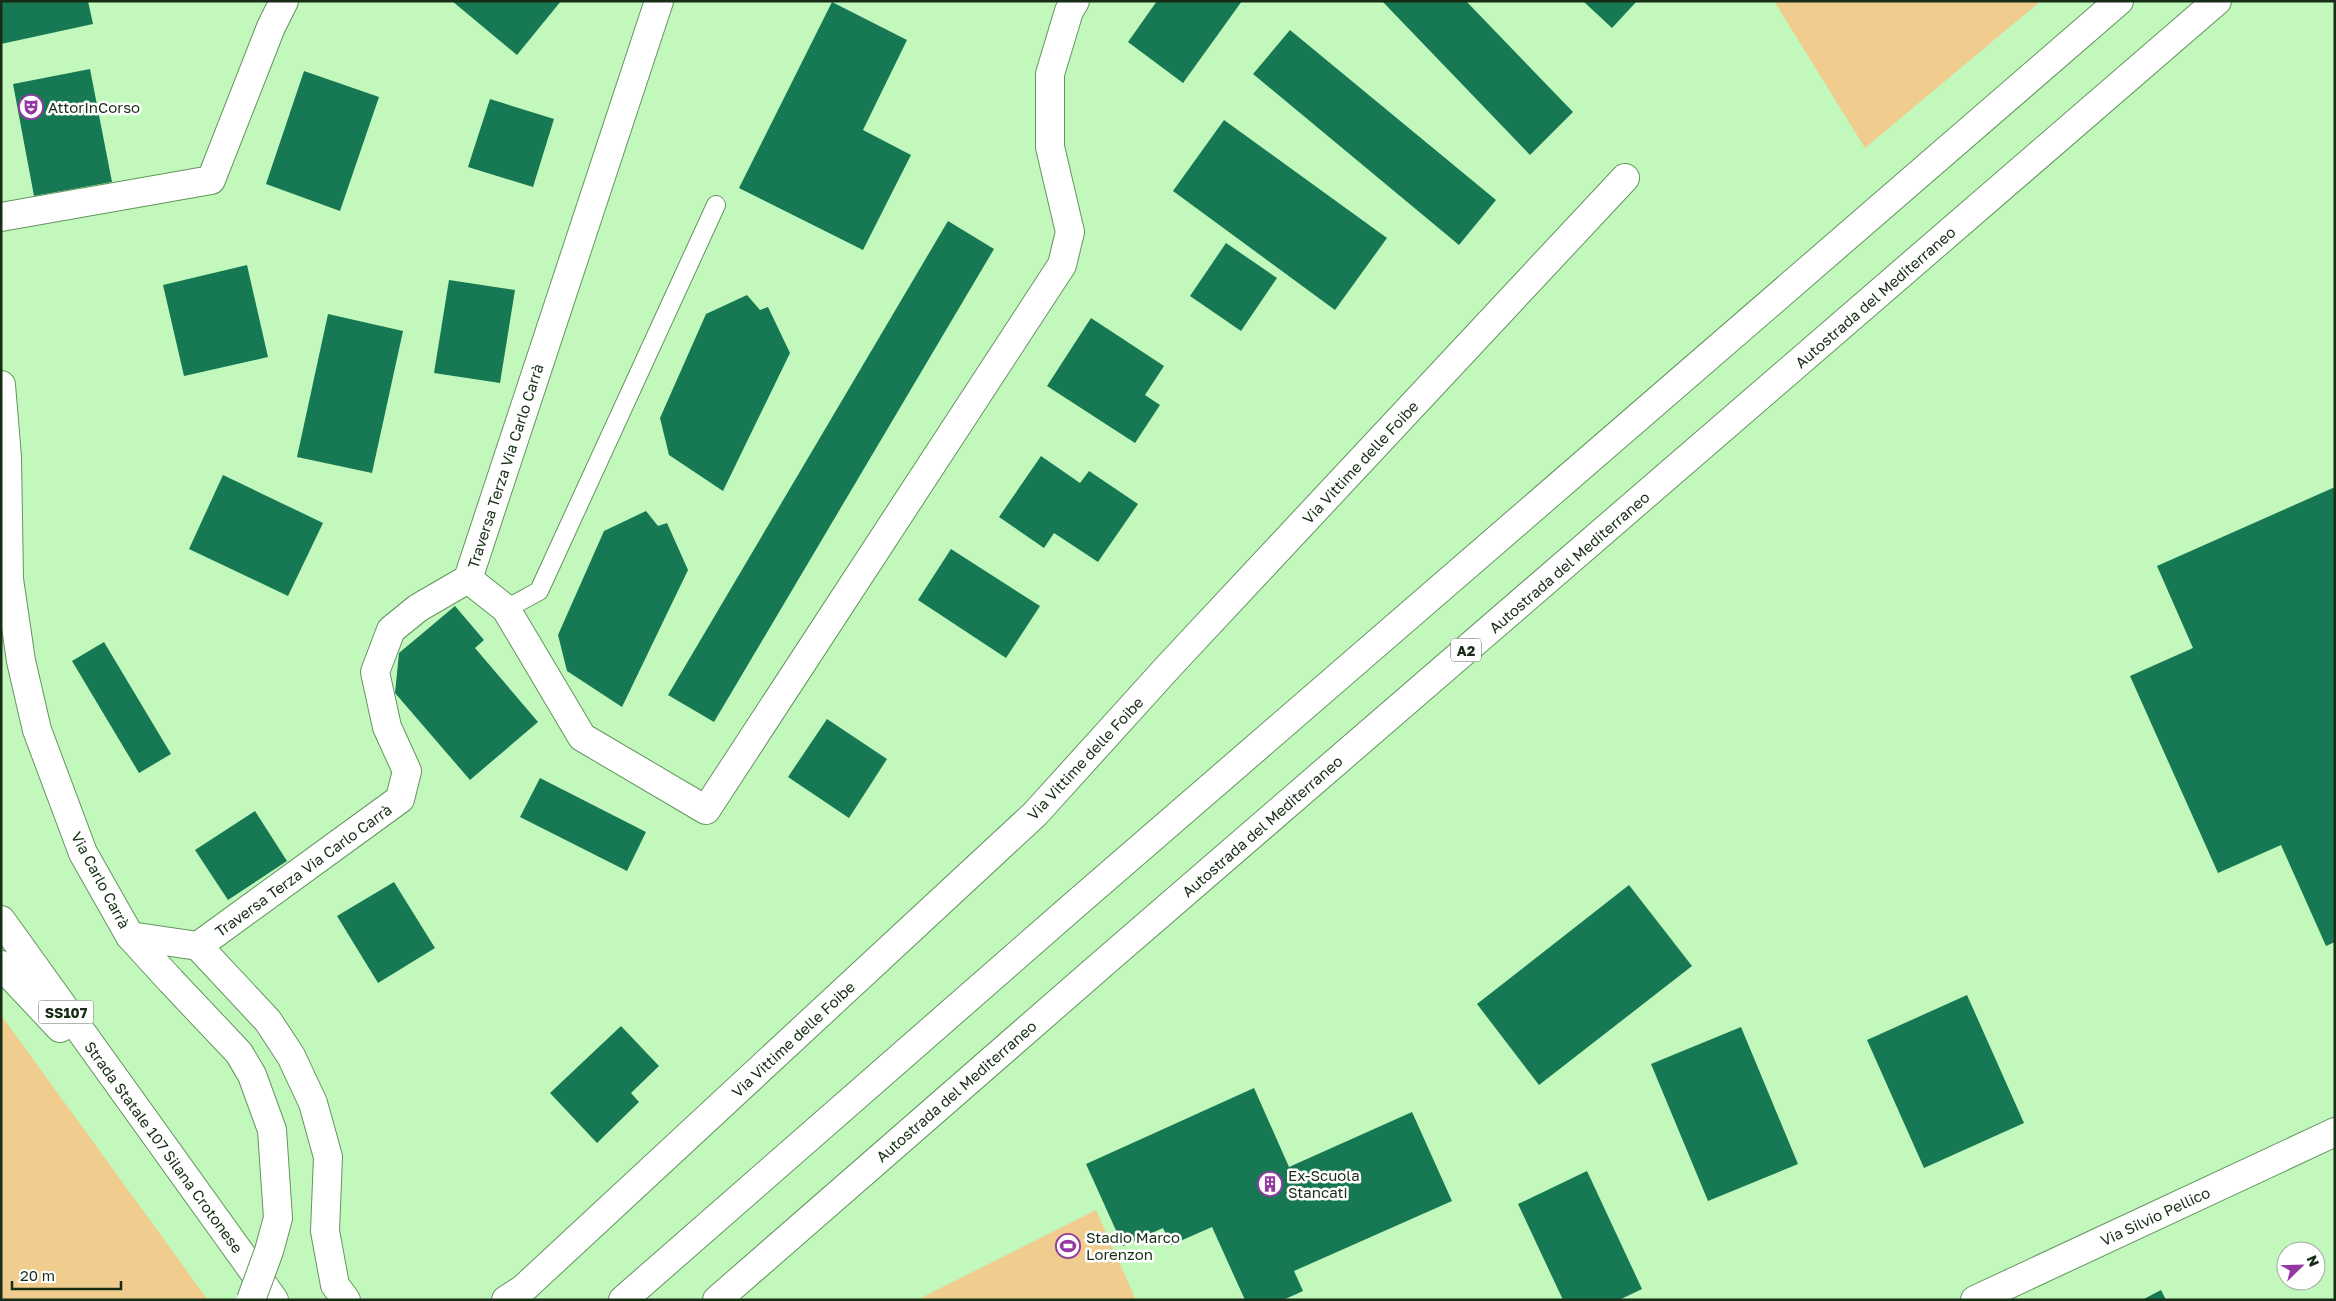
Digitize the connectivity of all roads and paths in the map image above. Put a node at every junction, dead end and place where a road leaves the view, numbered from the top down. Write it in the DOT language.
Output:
graph roads {
  1 [pos="284,1"];
  2 [pos="659,1"];
  3 [pos="1075,1"];
  4 [pos="2119,1"];
  5 [pos="2217,1"];
  6 [pos="1625,178"];
  7 [pos="716,206"];
  8 [pos="1,218"];
  9 [pos="1,385"];
  10 [pos="468,579"];
  11 [pos="506,609"];
  12 [pos="1,920"];
  13 [pos="130,936"];
  14 [pos="198,946"];
  15 [pos="1,965"];
  16 [pos="132,1103"];
  17 [pos="2335,1132"];
  18 [pos="251,1300"];
  19 [pos="274,1300"];
  20 [pos="346,1300"];
  21 [pos="506,1300"];
  22 [pos="623,1300"];
  23 [pos="717,1300"];
  24 [pos="1975,1300"];
  1 -- 8 [label="main road"];
  2 -- 10 [label="main road, Traversa Terza Via Carlo Carrà"];
  3 -- 11 [label="main road"];
  4 -- 22 [label="main road"];
  5 -- 23 [label="main road, Autostrada del Mediterraneo / A2"];
  6 -- 21 [label="main road, Via Vittime delle Foibe"];
  7 -- 11 [label="lane"];
  9 -- 13 [label="main road, Via Carlo Carrà"];
  10 -- 11 [label="main road"];
  10 -- 14 [label="main road, Traversa Terza Via Carlo Carrà"];
  12 -- 16 [label="main road, Strada Statale 107 Silana Crotonese / SS107"];
  13 -- 14 [label="main road"];
  13 -- 18 [label="main road, Via Carlo Carrà, bridge"];
  14 -- 20 [label="main road"];
  15 -- 16 [label="main road"];
  16 -- 19 [label="main road, Strada Statale 107 Silana Crotonese / SS107"];
  17 -- 24 [label="main road, Via Silvio Pellico"];
}
